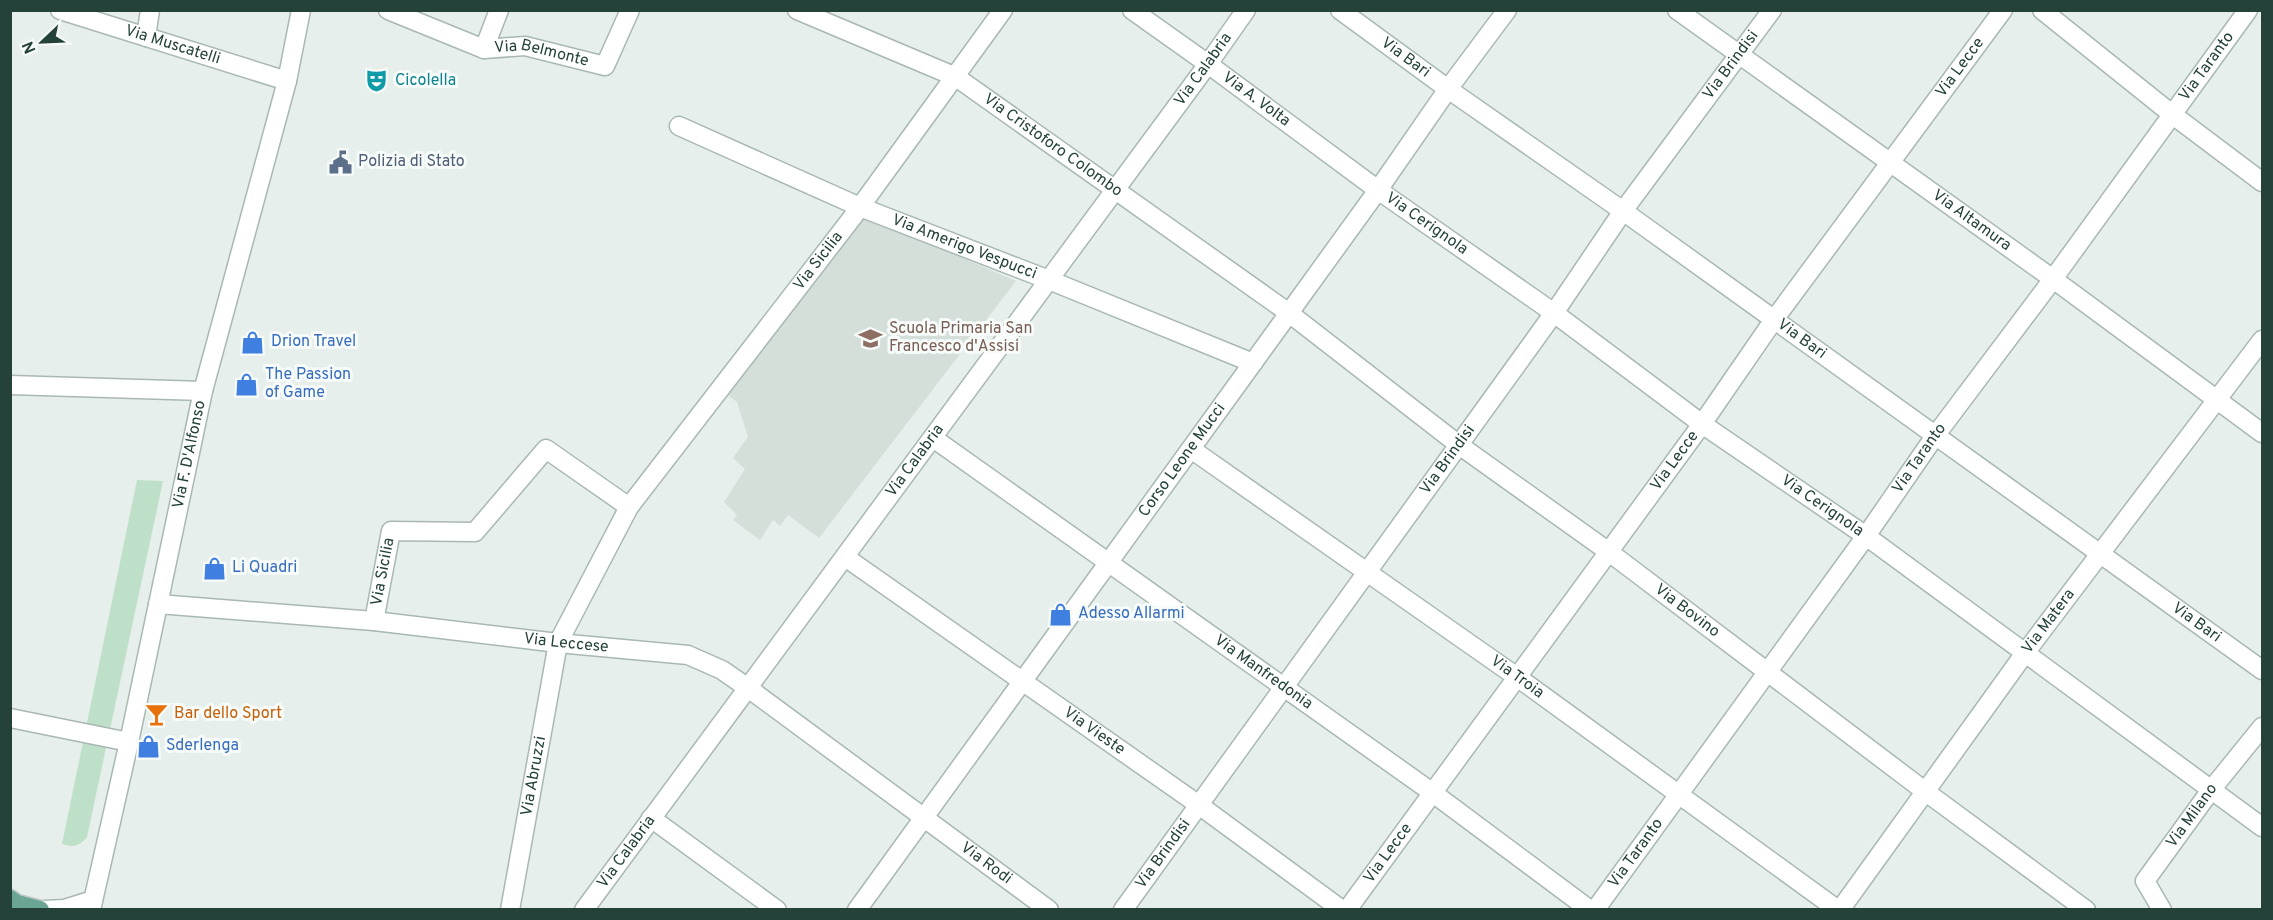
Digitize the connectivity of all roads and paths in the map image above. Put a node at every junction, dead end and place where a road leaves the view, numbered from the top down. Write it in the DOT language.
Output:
graph roads {
  1 [pos="60,10"];
  2 [pos="150,10"];
  3 [pos="301,10"];
  4 [pos="388,10"];
  5 [pos="499,10"];
  6 [pos="630,10"];
  7 [pos="797,10"];
  8 [pos="1004,10"];
  9 [pos="1132,10"];
  10 [pos="1245,10"];
  11 [pos="1340,10"];
  12 [pos="1507,10"];
  13 [pos="1677,10"];
  14 [pos="1772,10"];
  15 [pos="2003,10"];
  16 [pos="2042,10"];
  17 [pos="2248,10"];
  18 [pos="146,37"];
  19 [pos="484,49"];
  20 [pos="1739,56"];
  21 [pos="1209,64"];
  22 [pos="956,76"];
  23 [pos="287,81"];
  24 [pos="1448,89"];
  25 [pos="2172,115"];
  26 [pos="679,126"];
  27 [pos="1892,163"];
  28 [pos="2262,182"];
  29 [pos="1115,190"];
  30 [pos="1378,190"];
  31 [pos="861,207"];
  32 [pos="1623,211"];
  33 [pos="2053,279"];
  34 [pos="1049,280"];
  35 [pos="1289,313"];
  36 [pos="1554,313"];
  37 [pos="1773,321"];
  38 [pos="2262,339"];
  39 [pos="1253,363"];
  40 [pos="10,385"];
  41 [pos="203,391"];
  42 [pos="2216,400"];
  43 [pos="1702,424"];
  44 [pos="2262,433"];
  45 [pos="1935,436"];
  46 [pos="933,438"];
  47 [pos="1458,445"];
  48 [pos="1191,449"];
  49 [pos="629,507"];
  50 [pos="1866,536"];
  51 [pos="1609,552"];
  52 [pos="2101,555"];
  53 [pos="845,557"];
  54 [pos="1108,563"];
  55 [pos="1367,572"];
  56 [pos="158,604"];
  57 [pos="374,621"];
  58 [pos="558,643"];
  59 [pos="2025,653"];
  60 [pos="2262,670"];
  61 [pos="1768,672"];
  62 [pos="1517,677"];
  63 [pos="1021,682"];
  64 [pos="1284,687"];
  65 [pos="748,688"];
  66 [pos="10,718"];
  67 [pos="2262,727"];
  68 [pos="129,742"];
  69 [pos="2211,789"];
  70 [pos="1926,792"];
  71 [pos="1433,794"];
  72 [pos="1679,795"];
  73 [pos="1199,805"];
  74 [pos="924,816"];
  75 [pos="651,819"];
  76 [pos="2262,827"];
  77 [pos="10,899"];
  78 [pos="92,905"];
  79 [pos="40,909"];
  80 [pos="45,909"];
  81 [pos="510,909"];
  82 [pos="584,909"];
  83 [pos="777,909"];
  84 [pos="857,909"];
  85 [pos="1049,909"];
  86 [pos="1124,909"];
  87 [pos="1342,909"];
  88 [pos="1347,909"];
  89 [pos="1590,909"];
  90 [pos="1595,909"];
  91 [pos="1839,909"];
  92 [pos="2086,909"];
  93 [pos="2162,909"];
  1 -- 18 [label="street, Via Muscatelli"];
  2 -- 18 [label="street"];
  3 -- 23 [label="street, Via F. D'Alfonso"];
  4 -- 19 [label="street, Via Belmonte"];
  5 -- 19 [label="street"];
  6 -- 19 [label="street, Via Belmonte"];
  7 -- 22 [label="street, Via Cristoforo Colombo"];
  8 -- 22 [label="street, Via Sicilia"];
  9 -- 21 [label="street, Via A. Volta"];
  10 -- 21 [label="street, Via Calabria"];
  11 -- 24 [label="street, Via Bari"];
  12 -- 24 [label="street, Corso Leone Mucci"];
  13 -- 20 [label="street, Via Altamura"];
  14 -- 20 [label="street, Via Brindisi"];
  15 -- 27 [label="street, Via Lecce"];
  16 -- 25 [label="street"];
  17 -- 25 [label="street, Via Taranto"];
  18 -- 23 [label="street, Via Muscatelli"];
  20 -- 27 [label="street, Via Altamura"];
  20 -- 32 [label="street, Via Brindisi"];
  21 -- 29 [label="street, Via Calabria"];
  21 -- 30 [label="street, Via A. Volta"];
  22 -- 29 [label="street, Via Cristoforo Colombo"];
  22 -- 31 [label="street, Via Sicilia"];
  23 -- 41 [label="street, Via F. D'Alfonso"];
  24 -- 30 [label="street, Corso Leone Mucci"];
  24 -- 32 [label="street, Via Bari"];
  25 -- 28 [label="street"];
  25 -- 33 [label="street, Via Taranto"];
  26 -- 31 [label="street, Via Amerigo Vespucci"];
  27 -- 33 [label="street, Via Altamura"];
  27 -- 37 [label="street, Via Lecce"];
  29 -- 34 [label="street, Via Calabria"];
  29 -- 35 [label="street, Via Cristoforo Colombo"];
  30 -- 35 [label="street, Corso Leone Mucci"];
  30 -- 36 [label="street, Via Cerignola"];
  31 -- 34 [label="street, Via Amerigo Vespucci"];
  31 -- 49 [label="street, Via Sicilia"];
  32 -- 36 [label="street, Via Brindisi"];
  32 -- 37 [label="street, Via Bari"];
  33 -- 42 [label="street, Via Altamura"];
  33 -- 45 [label="street, Via Taranto"];
  34 -- 39 [label="street, Via Amerigo Vespucci"];
  34 -- 46 [label="street, Via Calabria"];
  35 -- 39 [label="street, Corso Leone Mucci"];
  35 -- 47 [label="street, Via Bovino"];
  36 -- 43 [label="street, Via Cerignola"];
  36 -- 47 [label="street, Via Brindisi"];
  37 -- 43 [label="street, Via Lecce"];
  37 -- 45 [label="street, Via Bari"];
  38 -- 42 [label="street, Via Matera"];
  39 -- 48 [label="street, Corso Leone Mucci"];
  40 -- 41 [label="street"];
  41 -- 56 [label="street, Via F. D'Alfonso"];
  42 -- 44 [label="street, Via Altamura"];
  42 -- 52 [label="street, Via Matera"];
  43 -- 50 [label="street, Via Cerignola"];
  43 -- 51 [label="street, Via Lecce"];
  45 -- 50 [label="street, Via Taranto"];
  45 -- 52 [label="street, Via Bari"];
  46 -- 53 [label="street, Via Calabria"];
  46 -- 54 [label="street, Via Manfredonia"];
  47 -- 51 [label="street, Via Bovino"];
  47 -- 55 [label="street, Via Brindisi"];
  48 -- 54 [label="street, Corso Leone Mucci"];
  48 -- 55 [label="street, Via Troia"];
  49 -- 57 [label="street, Via Sicilia"];
  49 -- 58 [label="street, Via Sicilia"];
  50 -- 59 [label="street, Via Cerignola"];
  50 -- 61 [label="street, Via Taranto"];
  51 -- 61 [label="street, Via Bovino"];
  51 -- 62 [label="street, Via Lecce"];
  52 -- 59 [label="street, Via Matera"];
  52 -- 60 [label="street, Via Bari"];
  53 -- 63 [label="street, Via Vieste"];
  53 -- 65 [label="street, Via Calabria"];
  54 -- 63 [label="street, Corso Leone Mucci"];
  54 -- 64 [label="street, Via Manfredonia"];
  55 -- 62 [label="street, Via Troia"];
  55 -- 64 [label="street, Via Brindisi"];
  56 -- 57 [label="street, Via Leccese"];
  56 -- 68 [label="street, Via F. D'Alfonso"];
  57 -- 58 [label="street, Via Leccese"];
  58 -- 65 [label="street, Via Leccese"];
  58 -- 81 [label="street, Via Abruzzi"];
  59 -- 69 [label="street, Via Cerignola"];
  59 -- 70 [label="street, Via Matera"];
  61 -- 70 [label="street, Via Bovino"];
  61 -- 72 [label="street, Via Taranto"];
  62 -- 71 [label="street, Via Lecce"];
  62 -- 72 [label="street, Via Troia"];
  63 -- 73 [label="street, Via Vieste"];
  63 -- 74 [label="street, Corso Leone Mucci"];
  64 -- 71 [label="street, Via Manfredonia"];
  64 -- 73 [label="street, Via Brindisi"];
  65 -- 74 [label="street, Via Leccese"];
  65 -- 75 [label="street, Via Calabria"];
  66 -- 68 [label="street"];
  67 -- 69 [label="street, Via Milano"];
  68 -- 78 [label="street, Via F. D'Alfonso"];
  69 -- 76 [label="street, Via Cerignola"];
  69 -- 93 [label="street, Via Milano"];
  70 -- 91 [label="street, Via Matera"];
  70 -- 92 [label="street, Via Bovino"];
  71 -- 88 [label="street, Via Lecce"];
  71 -- 89 [label="street, Via Manfredonia"];
  72 -- 90 [label="street, Via Taranto"];
  72 -- 91 [label="street, Via Troia"];
  73 -- 86 [label="street, Via Brindisi"];
  73 -- 87 [label="street, Via Vieste"];
  74 -- 84 [label="street, Corso Leone Mucci"];
  74 -- 85 [label="street, Via Rodi"];
  75 -- 82 [label="street, Via Calabria"];
  75 -- 83 [label="street"];
  77 -- 79 [label="main road"];
  78 -- 80 [label="street, Via F. D'Alfonso"];
}
